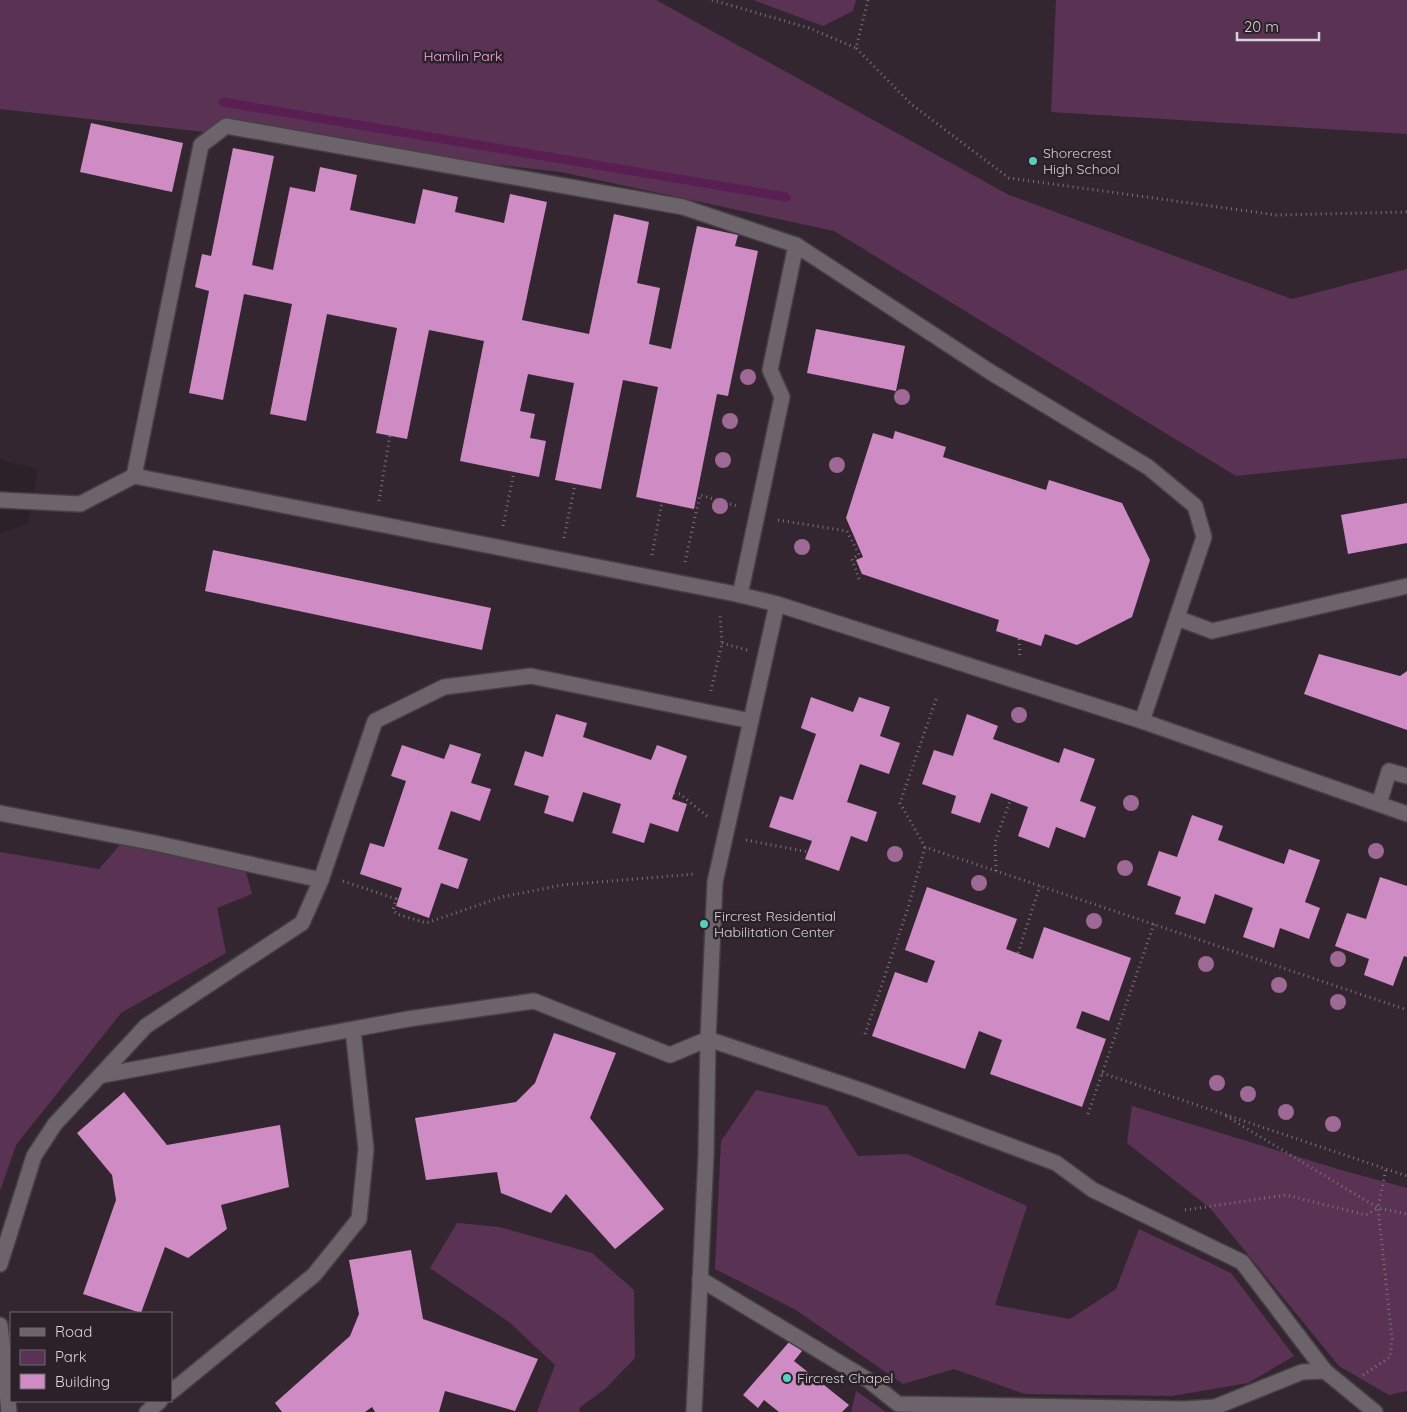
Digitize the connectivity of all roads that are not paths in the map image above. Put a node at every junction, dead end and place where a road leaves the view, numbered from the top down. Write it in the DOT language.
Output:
graph roads {
  1 [pos="796,245"];
  2 [pos="134,476"];
  3 [pos="0,500"];
  4 [pos="1407,586"];
  5 [pos="740,594"];
  6 [pos="777,604"];
  7 [pos="1177,618"];
  8 [pos="750,721"];
  9 [pos="1142,721"];
  10 [pos="1407,776"];
  11 [pos="1379,804"];
  12 [pos="0,813"];
  13 [pos="1407,814"];
  14 [pos="321,880"];
  15 [pos="353,1030"];
  16 [pos="708,1039"];
  17 [pos="104,1074"];
  18 [pos="0,1264"];
  19 [pos="700,1279"];
  20 [pos="0,1325"];
  21 [pos="1325,1371"];
  22 [pos="172,1391"];
  23 [pos="159,1402"];
  24 [pos="1184,1411"];
  25 [pos="9,1412"];
  26 [pos="147,1412"];
  27 [pos="694,1412"];
  28 [pos="1375,1412"];
  1 -- 2 [label="lane"];
  1 -- 5 [label="lane"];
  1 -- 7 [label="lane"];
  2 -- 3 [label="lane"];
  2 -- 5 [label="lane"];
  4 -- 7 [label="lane"];
  5 -- 6 [label="lane"];
  6 -- 8 [label="lane"];
  6 -- 9 [label="lane"];
  7 -- 9 [label="lane"];
  8 -- 14 [label="lane"];
  8 -- 16 [label="lane"];
  9 -- 11 [label="lane"];
  10 -- 11 [label="lane"];
  11 -- 13 [label="lane"];
  12 -- 14 [label="lane"];
  14 -- 17 [label="lane"];
  15 -- 16 [label="lane"];
  15 -- 17 [label="lane"];
  15 -- 22 [label="lane"];
  16 -- 19 [label="lane"];
  16 -- 21 [label="lane"];
  17 -- 18 [label="lane"];
  19 -- 24 [label="lane"];
  19 -- 27 [label="lane"];
  20 -- 25 [label="lane"];
  21 -- 24 [label="lane"];
  21 -- 28 [label="lane"];
  23 -- 26 [label="lane"];
}
